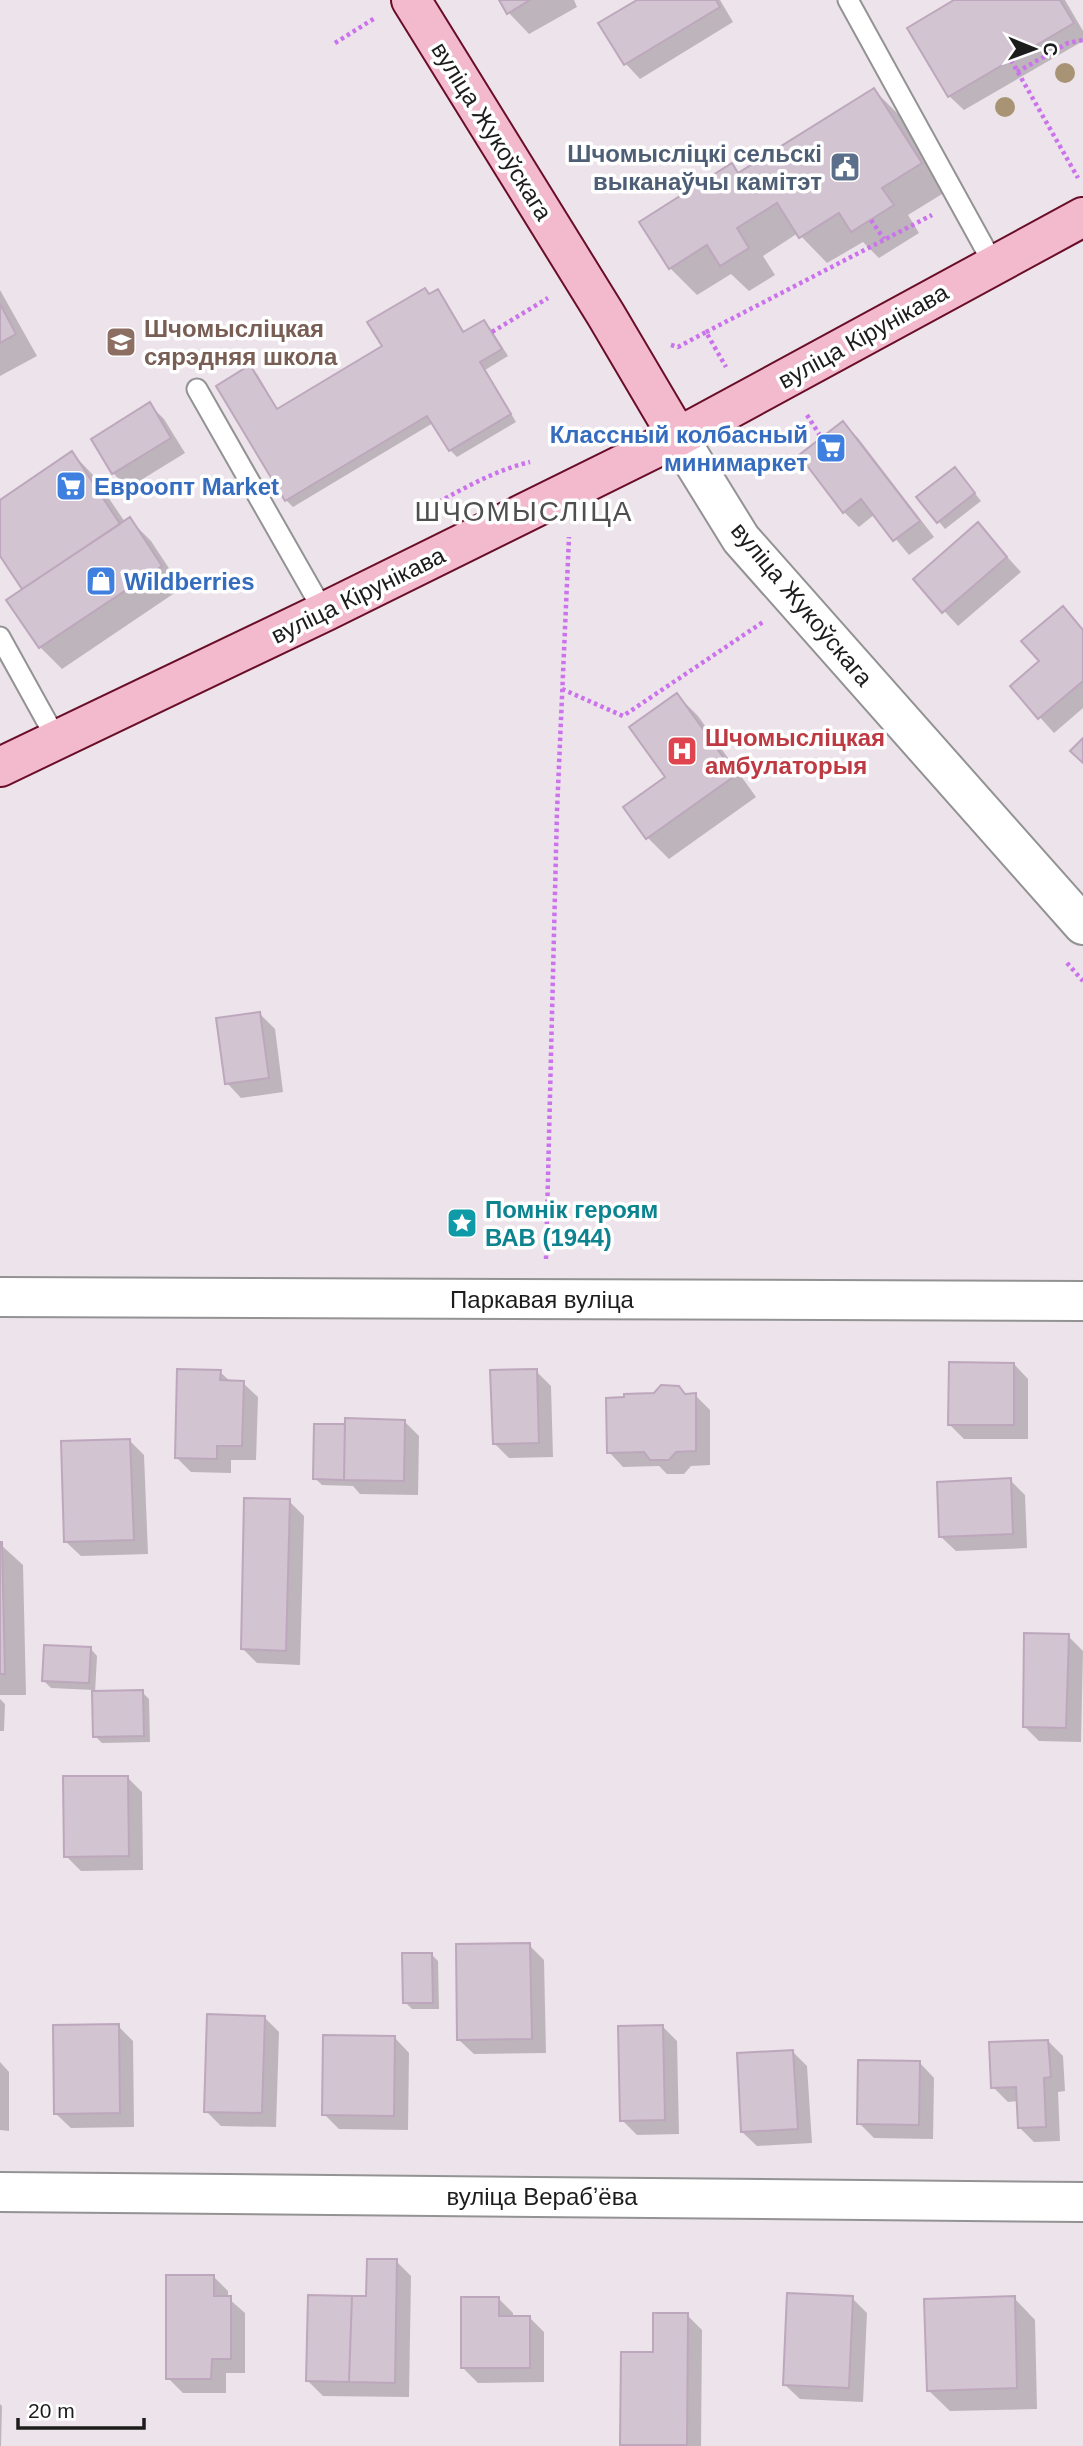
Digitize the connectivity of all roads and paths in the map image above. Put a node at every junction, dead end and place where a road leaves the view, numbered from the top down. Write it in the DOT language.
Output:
graph roads {
  1 [pos="848,0"];
  2 [pos="398,6"];
  3 [pos="1083,40"];
  4 [pos="335,43"];
  5 [pos="1010,60"];
  6 [pos="1017,72"];
  7 [pos="1083,186"];
  8 [pos="958,201"];
  9 [pos="1083,217"];
  10 [pos="871,220"];
  11 [pos="884,240"];
  12 [pos="994,265"];
  13 [pos="706,332"];
  14 [pos="197,389"];
  15 [pos="806,413"];
  16 [pos="678,437"];
  17 [pos="821,437"];
  18 [pos="541,456"];
  19 [pos="435,504"];
  20 [pos="569,524"];
  21 [pos="324,612"];
  22 [pos="769,618"];
  23 [pos="0,637"];
  24 [pos="562,689"];
  25 [pos="57,740"];
  26 [pos="0,767"];
  27 [pos="1083,925"];
  28 [pos="0,1297"];
  29 [pos="545,1299"];
  30 [pos="1083,1301"];
  31 [pos="0,2192"];
  32 [pos="1083,2202"];
  1 -- 8 [label="lane"];
  2 -- 4 [label="path"];
  2 -- 16 [label="street, вуліца Жукоўскага"];
  3 -- 6 [label="path"];
  5 -- 6 [label="path"];
  6 -- 7 [label="path"];
  8 -- 11 [label="path"];
  8 -- 12 [label="lane"];
  9 -- 12 [label="street, вуліца Кірунікава"];
  10 -- 11 [label="path"];
  11 -- 13 [label="path"];
  12 -- 16 [label="street, вуліца Кірунікава"];
  14 -- 21 [label="lane"];
  15 -- 17 [label="path"];
  16 -- 21 [label="street, вуліца Кірунікава"];
  16 -- 27 [label="street, вуліца Жукоўскага"];
  18 -- 19 [label="path"];
  20 -- 24 [label="path"];
  21 -- 25 [label="street, вуліца Кірунікава"];
  22 -- 24 [label="path"];
  23 -- 25 [label="lane"];
  24 -- 29 [label="path"];
  25 -- 26 [label="street, вуліца Кірунікава"];
  28 -- 29 [label="street, Паркавая вуліца"];
  29 -- 30 [label="street, Паркавая вуліца"];
  31 -- 32 [label="street, вуліца Верабʼёва"];
}
